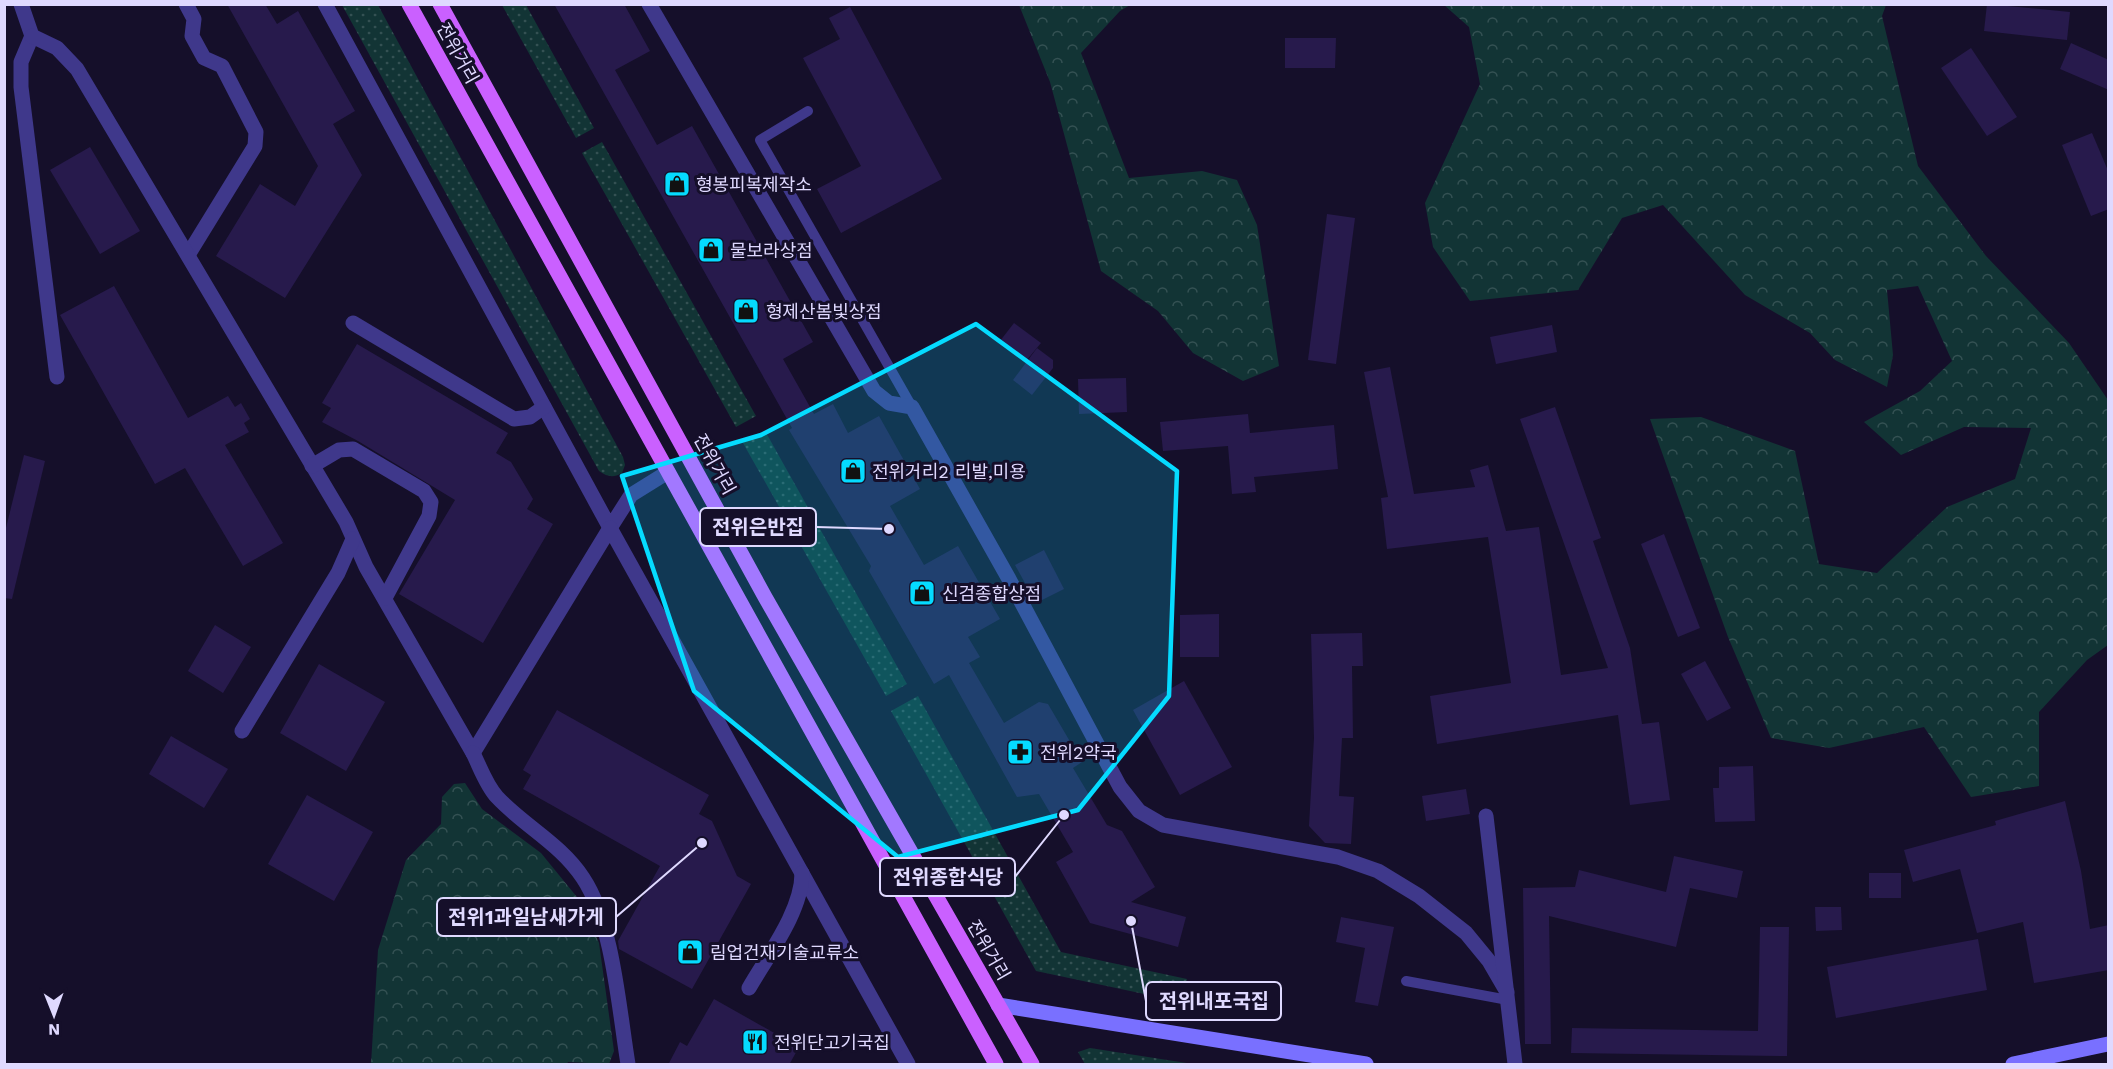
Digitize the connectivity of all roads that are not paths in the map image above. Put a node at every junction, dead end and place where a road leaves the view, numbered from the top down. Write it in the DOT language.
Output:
graph roads {
  1 [pos="21,4"];
  2 [pos="186,4"];
  3 [pos="325,4"];
  4 [pos="409,4"];
  5 [pos="440,4"];
  6 [pos="649,4"];
  7 [pos="32,36"];
  8 [pos="808,111"];
  9 [pos="188,255"];
  10 [pos="353,323"];
  11 [pos="57,377"];
  12 [pos="544,407"];
  13 [pos="912,407"];
  14 [pos="312,466"];
  15 [pos="668,472"];
  16 [pos="610,528"];
  17 [pos="353,538"];
  18 [pos="385,598"];
  19 [pos="242,731"];
  20 [pos="473,753"];
  21 [pos="1486,816"];
  22 [pos="802,872"];
  23 [pos="1406,981"];
  24 [pos="749,988"];
  25 [pos="1508,996"];
  26 [pos="998,1005"];
  27 [pos="2109,1044"];
  28 [pos="1334,1062"];
  29 [pos="628,1065"];
  30 [pos="908,1065"];
  31 [pos="996,1065"];
  32 [pos="1032,1065"];
  33 [pos="1366,1065"];
  34 [pos="1515,1065"];
  35 [pos="2013,1065"];
  1 -- 7 [label="street"];
  2 -- 9 [label="street"];
  3 -- 12 [label="street"];
  4 -- 15 [label="main road, 전위거리"];
  5 -- 26 [label="main road, 전위거리"];
  6 -- 13 [label="street"];
  7 -- 9 [label="street"];
  7 -- 11 [label="street"];
  8 -- 13 [label="lane"];
  9 -- 14 [label="street"];
  10 -- 12 [label="street"];
  12 -- 16 [label="street"];
  13 -- 25 [label="street"];
  14 -- 17 [label="street"];
  14 -- 18 [label="street"];
  15 -- 16 [label="street"];
  15 -- 31 [label="main road, 전위거리"];
  16 -- 20 [label="street"];
  16 -- 22 [label="street"];
  17 -- 18 [label="street"];
  17 -- 19 [label="street"];
  18 -- 20 [label="street"];
  20 -- 29 [label="street"];
  21 -- 25 [label="street"];
  22 -- 24 [label="street"];
  22 -- 30 [label="street"];
  23 -- 25 [label="lane"];
  25 -- 34 [label="street"];
  26 -- 28 [label="street"];
  26 -- 32 [label="main road, 전위거리"];
  27 -- 35 [label="street"];
  28 -- 33 [label="street"];
}
